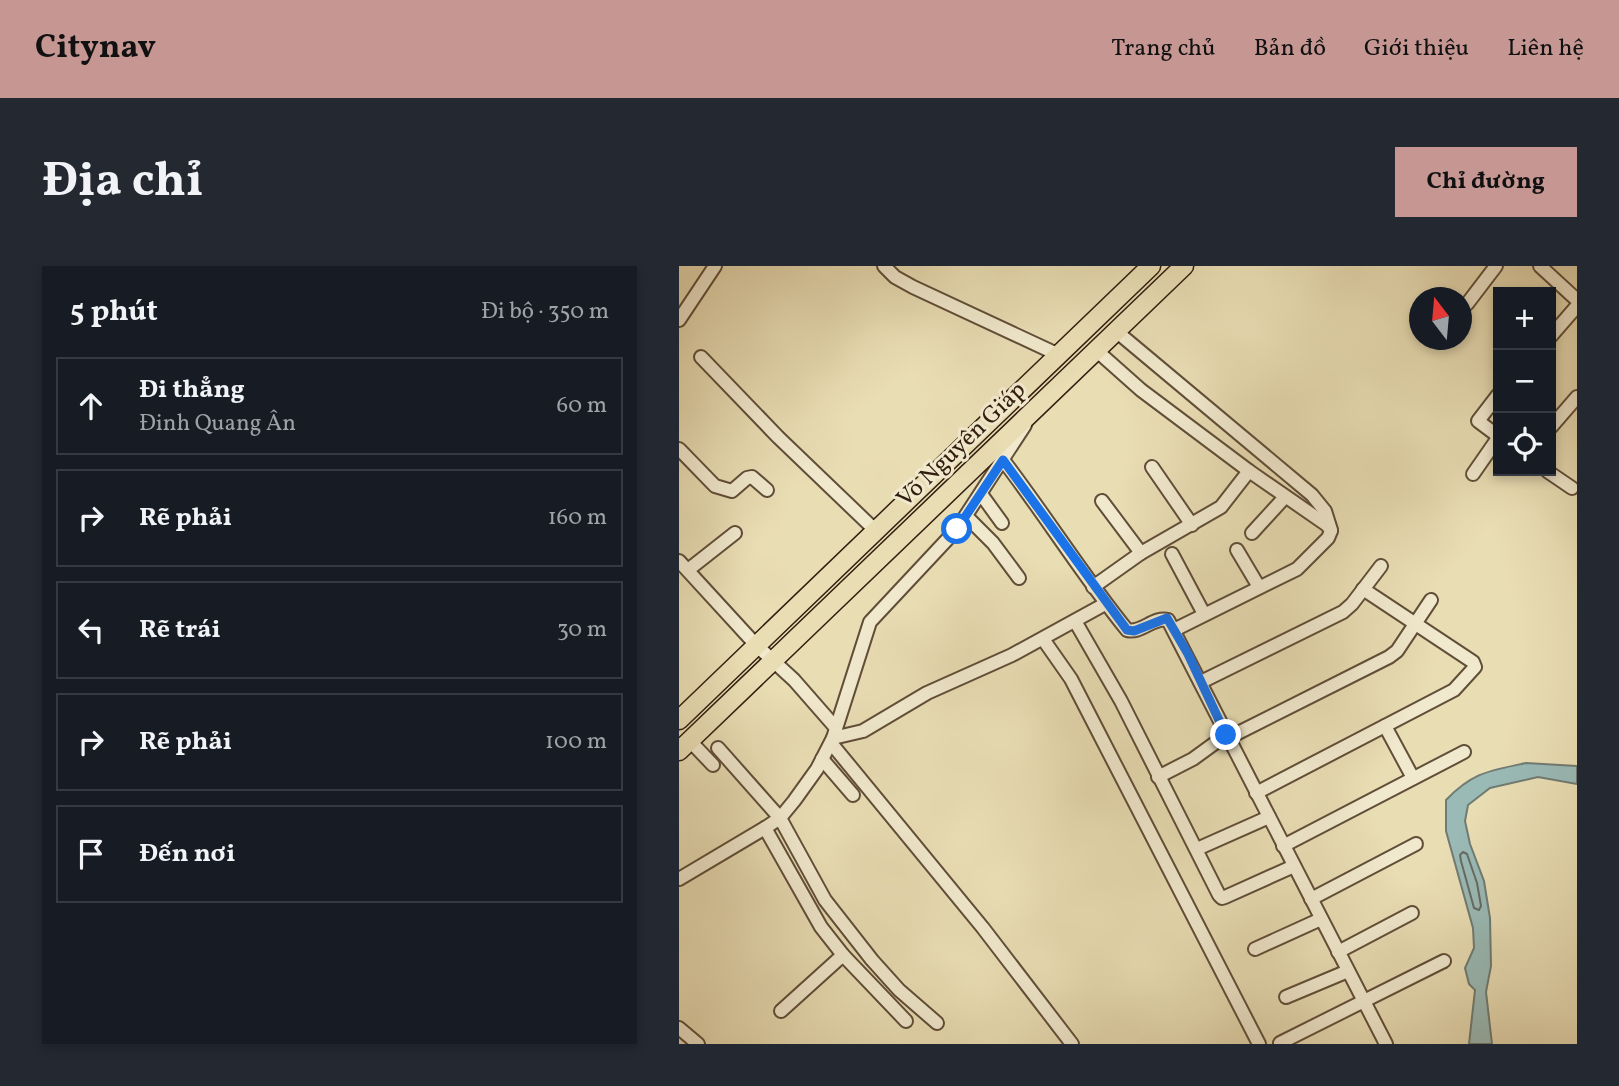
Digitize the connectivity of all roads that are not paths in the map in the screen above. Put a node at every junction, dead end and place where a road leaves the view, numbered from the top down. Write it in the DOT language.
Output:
graph roads {
  1 [pos="715,266"];
  2 [pos="884,266"];
  3 [pos="1184,266"];
  4 [pos="1496,266"];
  5 [pos="1540,266"];
  6 [pos="1142,270"];
  7 [pos="1472,297"];
  8 [pos="1577,300"];
  9 [pos="1577,306"];
  10 [pos="679,320"];
  11 [pos="1556,330"];
  12 [pos="1116,331"];
  13 [pos="1096,350"];
  14 [pos="1059,355"];
  15 [pos="701,357"];
  16 [pos="1050,394"];
  17 [pos="1577,397"];
  18 [pos="1493,402"];
  19 [pos="1556,421"];
  20 [pos="1493,433"];
  21 [pos="1493,444"];
  22 [pos="679,449"];
  23 [pos="1003,460"];
  24 [pos="1152,467"];
  25 [pos="1249,471"];
  26 [pos="1473,474"];
  27 [pos="1555,476"];
  28 [pos="1572,488"];
  29 [pos="767,490"];
  30 [pos="981,494"];
  31 [pos="1285,497"];
  32 [pos="1102,501"];
  33 [pos="966,516"];
  34 [pos="1002,523"];
  35 [pos="1192,525"];
  36 [pos="876,531"];
  37 [pos="1331,531"];
  38 [pos="735,533"];
  39 [pos="1252,533"];
  40 [pos="1237,550"];
  41 [pos="1141,553"];
  42 [pos="1172,554"];
  43 [pos="683,565"];
  44 [pos="1381,566"];
  45 [pos="1019,578"];
  46 [pos="1093,587"];
  47 [pos="1259,587"];
  48 [pos="1363,589"];
  49 [pos="1431,600"];
  50 [pos="1105,604"];
  51 [pos="1204,614"];
  52 [pos="1075,621"];
  53 [pos="1415,623"];
  54 [pos="1174,630"];
  55 [pos="1043,639"];
  56 [pos="762,640"];
  57 [pos="768,665"];
  58 [pos="1201,682"];
  59 [pos="679,720"];
  60 [pos="1385,726"];
  61 [pos="833,736"];
  62 [pos="1227,736"];
  63 [pos="684,746"];
  64 [pos="718,748"];
  65 [pos="1464,752"];
  66 [pos="822,759"];
  67 [pos="713,765"];
  68 [pos="1158,777"];
  69 [pos="1413,778"];
  70 [pos="1256,793"];
  71 [pos="853,795"];
  72 [pos="1269,817"];
  73 [pos="780,818"];
  74 [pos="765,828"];
  75 [pos="1416,844"];
  76 [pos="1283,846"];
  77 [pos="1197,849"];
  78 [pos="1294,866"];
  79 [pos="679,879"];
  80 [pos="1311,899"];
  81 [pos="1412,914"];
  82 [pos="1321,919"];
  83 [pos="1255,949"];
  84 [pos="1338,952"];
  85 [pos="843,955"];
  86 [pos="1444,961"];
  87 [pos="1348,971"];
  88 [pos="1286,997"];
  89 [pos="1364,1001"];
  90 [pos="781,1011"];
  91 [pos="906,1021"];
  92 [pos="937,1023"];
  93 [pos="679,1028"];
  94 [pos="1280,1042"];
  95 [pos="698,1044"];
  96 [pos="1072,1044"];
  97 [pos="1259,1044"];
  98 [pos="1386,1044"];
  1 -- 10 [label="street"];
  2 -- 14 [label="street"];
  3 -- 12 [label="highway, Võ Nguyên Giáp"];
  4 -- 7 [label="street"];
  5 -- 8 [label="street"];
  6 -- 14 [label="highway, Võ Nguyên Giáp"];
  9 -- 11 [label="street"];
  12 -- 13 [label="highway, Võ Nguyên Giáp"];
  12 -- 37 [label="street"];
  13 -- 16 [label="highway, Võ Nguyên Giáp"];
  13 -- 25 [label="street"];
  14 -- 36 [label="highway, Võ Nguyên Giáp"];
  15 -- 36 [label="street"];
  16 -- 23 [label="street"];
  16 -- 57 [label="highway, Võ Nguyên Giáp"];
  17 -- 19 [label="street"];
  18 -- 20 [label="street"];
  21 -- 26 [label="street"];
  22 -- 29 [label="street"];
  23 -- 30 [label="street"];
  23 -- 46 [label="street"];
  24 -- 35 [label="street"];
  25 -- 31 [label="street"];
  25 -- 35 [label="street"];
  27 -- 28 [label="street"];
  30 -- 33 [label="street"];
  30 -- 34 [label="street"];
  31 -- 37 [label="street"];
  31 -- 39 [label="street"];
  32 -- 41 [label="street"];
  33 -- 45 [label="street"];
  33 -- 61 [label="street"];
  35 -- 41 [label="street"];
  36 -- 56 [label="highway, Võ Nguyên Giáp"];
  37 -- 47 [label="street"];
  38 -- 43 [label="street"];
  40 -- 47 [label="street"];
  41 -- 46 [label="street"];
  42 -- 51 [label="street"];
  43 -- 56 [label="street"];
  44 -- 48 [label="street"];
  46 -- 50 [label="street"];
  47 -- 51 [label="street"];
  48 -- 53 [label="street"];
  48 -- 58 [label="street"];
  49 -- 53 [label="street"];
  50 -- 52 [label="street"];
  50 -- 54 [label="street"];
  51 -- 54 [label="street"];
  52 -- 55 [label="street"];
  52 -- 68 [label="street"];
  53 -- 60 [label="street"];
  53 -- 62 [label="street"];
  54 -- 58 [label="street"];
  55 -- 61 [label="street"];
  55 -- 97 [label="street"];
  56 -- 57 [label="street"];
  56 -- 59 [label="highway, Võ Nguyên Giáp"];
  57 -- 61 [label="street"];
  57 -- 63 [label="highway, Võ Nguyên Giáp"];
  58 -- 62 [label="street"];
  60 -- 69 [label="street"];
  60 -- 70 [label="street"];
  61 -- 66 [label="street"];
  61 -- 96 [label="street"];
  62 -- 68 [label="street"];
  62 -- 70 [label="street"];
  63 -- 67 [label="street"];
  64 -- 73 [label="street"];
  65 -- 69 [label="street"];
  66 -- 71 [label="street"];
  66 -- 73 [label="street"];
  68 -- 77 [label="street"];
  69 -- 76 [label="street"];
  70 -- 72 [label="street"];
  72 -- 76 [label="street"];
  72 -- 77 [label="street"];
  73 -- 74 [label="street"];
  73 -- 92 [label="street"];
  74 -- 79 [label="street"];
  74 -- 85 [label="street"];
  75 -- 80 [label="street"];
  76 -- 78 [label="street"];
  77 -- 78 [label="street"];
  78 -- 80 [label="street"];
  80 -- 82 [label="street"];
  81 -- 84 [label="street"];
  82 -- 83 [label="street"];
  82 -- 84 [label="street"];
  84 -- 87 [label="street"];
  85 -- 90 [label="street"];
  85 -- 91 [label="street"];
  86 -- 89 [label="street"];
  87 -- 88 [label="street"];
  87 -- 89 [label="street"];
  89 -- 94 [label="street"];
  89 -- 98 [label="street"];
  93 -- 95 [label="street"];
}
